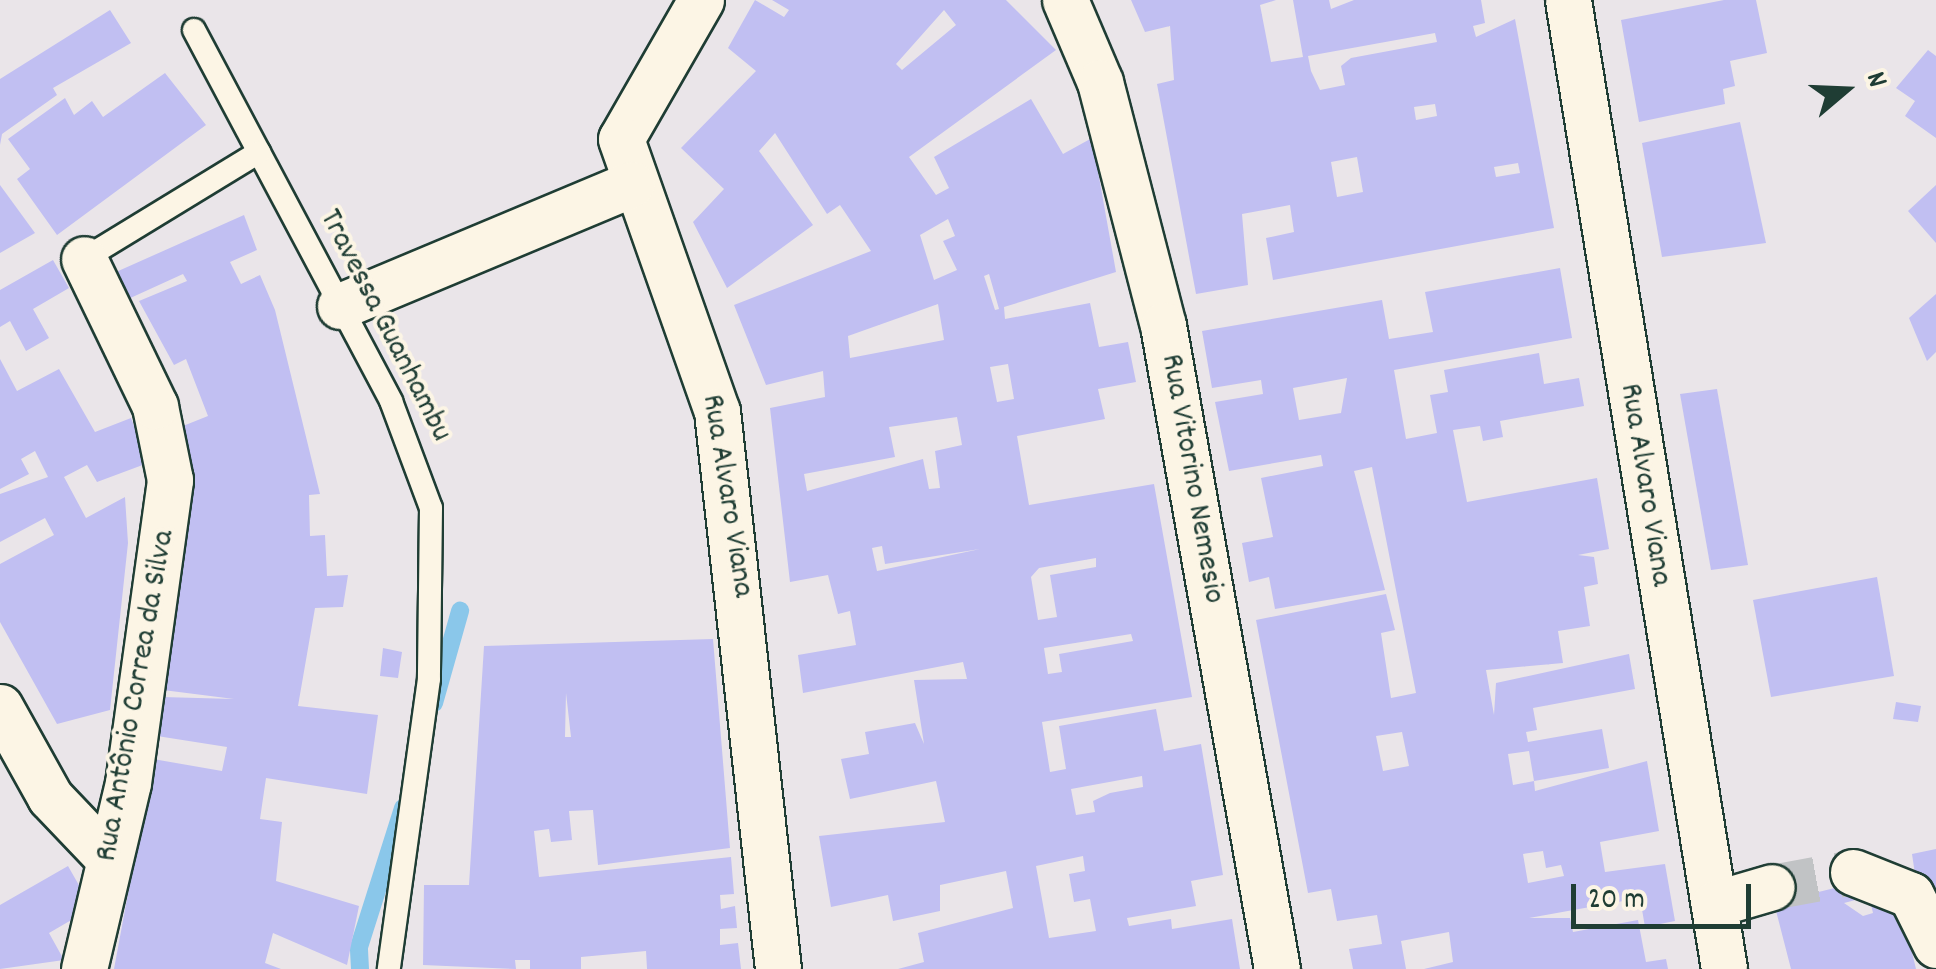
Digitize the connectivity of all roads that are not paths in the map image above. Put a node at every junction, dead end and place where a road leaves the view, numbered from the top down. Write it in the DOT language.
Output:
graph roads {
  1 [pos="701,0"];
  2 [pos="1065,0"];
  3 [pos="1568,0"];
  4 [pos="194,30"];
  5 [pos="260,152"];
  6 [pos="632,184"];
  7 [pos="84,259"];
  8 [pos="340,306"];
  9 [pos="0,707"];
  10 [pos="108,858"];
  11 [pos="1853,872"];
  12 [pos="1772,887"];
  13 [pos="1714,904"];
  14 [pos="1936,944"];
  15 [pos="84,969"];
  16 [pos="389,969"];
  17 [pos="778,969"];
  18 [pos="1277,969"];
  19 [pos="1724,969"];
  1 -- 6 [label="street, Rua Alvaro Viana"];
  2 -- 18 [label="street, Rua Vitorino Nemesio"];
  3 -- 13 [label="street, Rua Alvaro Viana"];
  4 -- 5 [label="lane, Travessa Guanhambu"];
  5 -- 7 [label="lane"];
  5 -- 8 [label="lane, Travessa Guanhambu"];
  6 -- 8 [label="street"];
  6 -- 17 [label="street, Rua Alvaro Viana"];
  7 -- 10 [label="street, Rua Antônio Correa da Silva"];
  8 -- 16 [label="lane, Travessa Guanhambu"];
  9 -- 10 [label="street"];
  10 -- 15 [label="street, Rua Antônio Correa da Silva"];
  11 -- 14 [label="street"];
  12 -- 13 [label="street"];
  13 -- 19 [label="street, Rua Alvaro Viana"];
}
